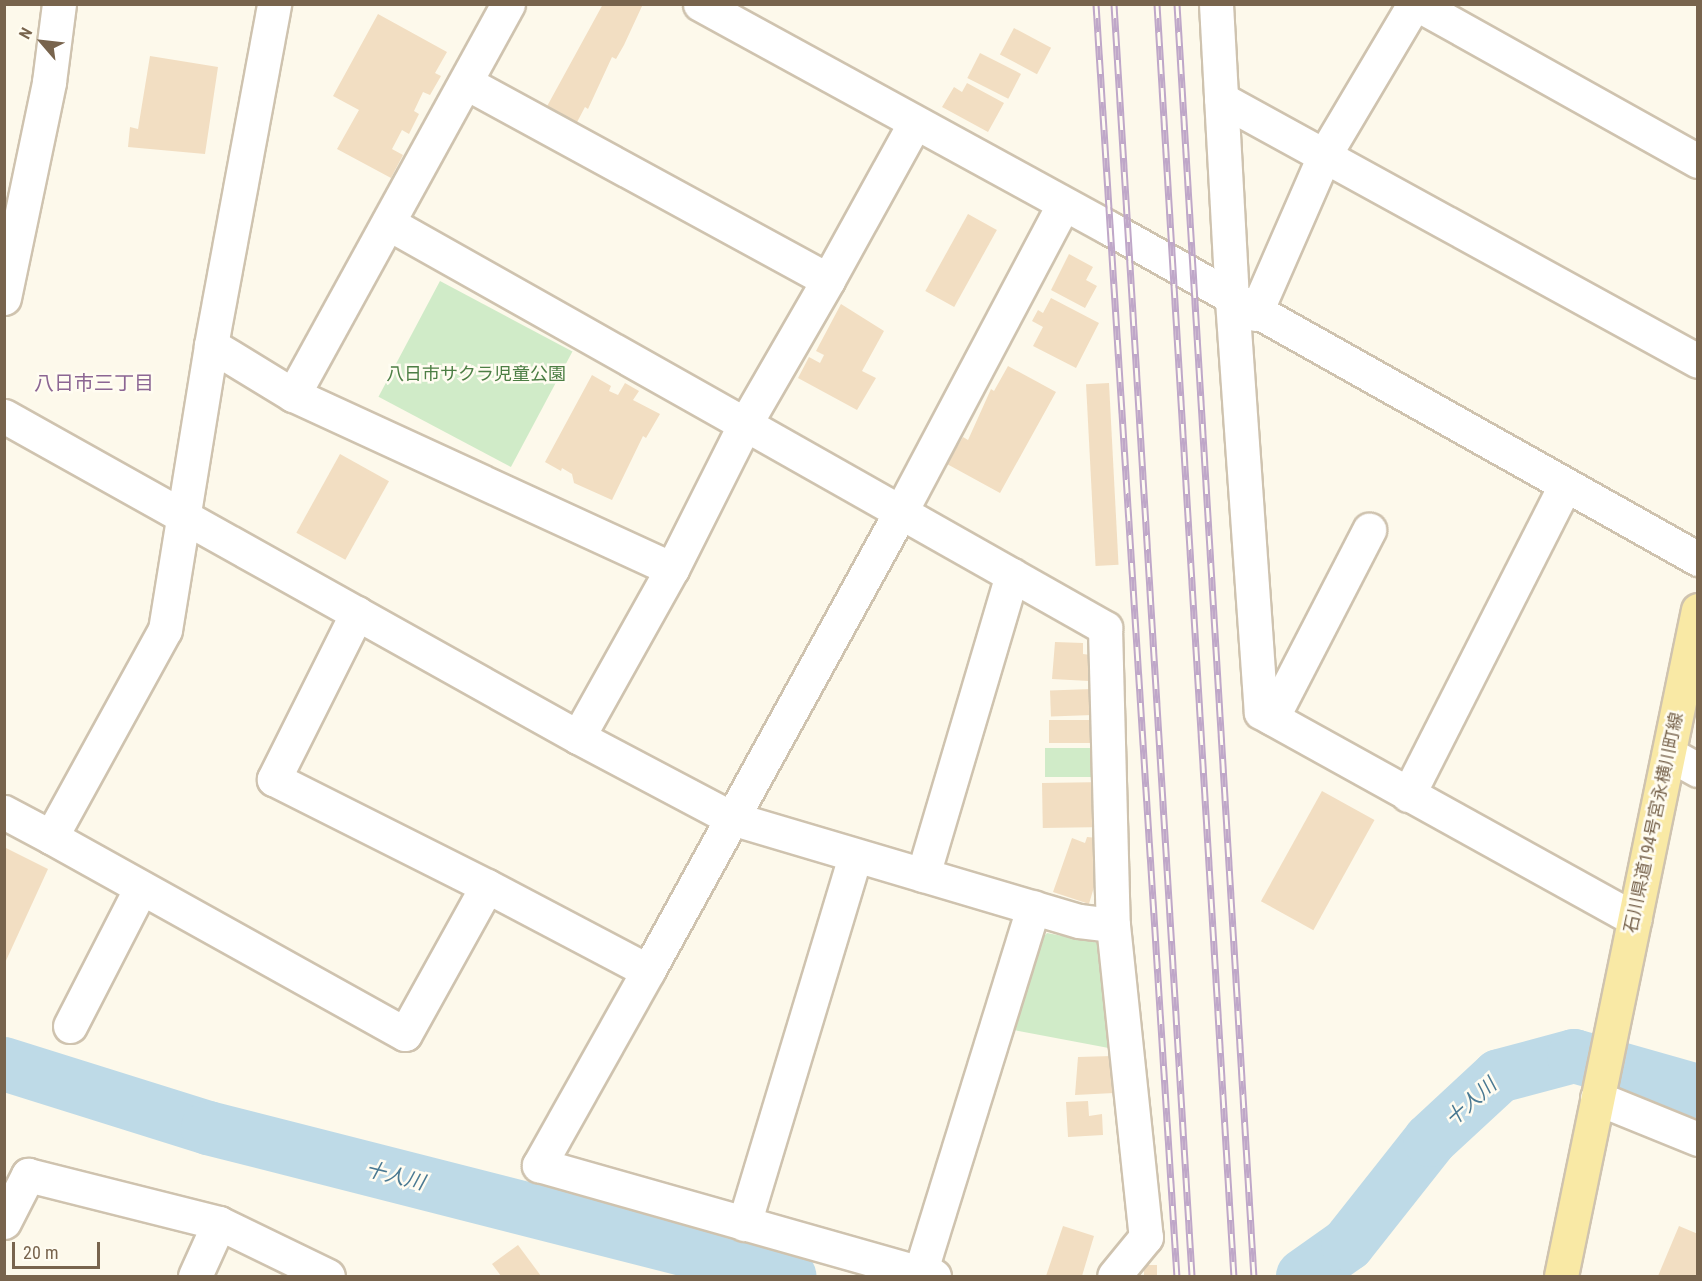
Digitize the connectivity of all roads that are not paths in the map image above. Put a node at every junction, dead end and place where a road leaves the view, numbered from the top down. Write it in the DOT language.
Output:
graph roads {
  1 [pos="59,4"];
  2 [pos="274,4"];
  3 [pos="508,4"];
  4 [pos="700,4"];
  5 [pos="1216,4"];
  6 [pos="1415,4"];
  7 [pos="466,83"];
  8 [pos="1221,99"];
  9 [pos="914,124"];
  10 [pos="1325,154"];
  11 [pos="1698,161"];
  12 [pos="1063,205"];
  13 [pos="388,223"];
  14 [pos="828,280"];
  15 [pos="4,298"];
  16 [pos="1243,307"];
  17 [pos="211,345"];
  18 [pos="1698,361"];
  19 [pos="293,395"];
  20 [pos="4,417"];
  21 [pos="745,424"];
  22 [pos="1564,487"];
  23 [pos="900,513"];
  24 [pos="184,514"];
  25 [pos="1370,530"];
  26 [pos="1698,559"];
  27 [pos="672,569"];
  28 [pos="1012,575"];
  29 [pos="1698,610"];
  30 [pos="357,613"];
  31 [pos="1272,718"];
  32 [pos="578,737"];
  33 [pos="1669,754"];
  34 [pos="1698,770"];
  35 [pos="1408,795"];
  36 [pos="4,812"];
  37 [pos="731,818"];
  38 [pos="51,837"];
  39 [pos="855,856"];
  40 [pos="923,875"];
  41 [pos="488,886"];
  42 [pos="141,888"];
  43 [pos="1033,907"];
  44 [pos="1634,919"];
  45 [pos="1113,925"];
  46 [pos="648,971"];
  47 [pos="70,1026"];
  48 [pos="1597,1098"];
  49 [pos="1698,1139"];
  50 [pos="4,1222"];
  51 [pos="219,1223"];
  52 [pos="744,1224"];
  53 [pos="927,1275"];
  54 [pos="195,1276"];
  55 [pos="328,1276"];
  56 [pos="1114,1276"];
  57 [pos="1561,1276"];
  1 -- 15 [label="street"];
  2 -- 17 [label="street"];
  3 -- 7 [label="street"];
  4 -- 9 [label="street"];
  5 -- 8 [label="street"];
  6 -- 10 [label="street"];
  6 -- 11 [label="street"];
  7 -- 13 [label="street"];
  7 -- 14 [label="street"];
  8 -- 10 [label="street"];
  8 -- 16 [label="street"];
  9 -- 12 [label="street"];
  9 -- 14 [label="street"];
  10 -- 16 [label="street"];
  10 -- 18 [label="street"];
  12 -- 16 [label="street"];
  12 -- 23 [label="street"];
  13 -- 19 [label="street"];
  13 -- 21 [label="street"];
  14 -- 21 [label="street"];
  16 -- 22 [label="street"];
  16 -- 31 [label="street"];
  17 -- 19 [label="street"];
  17 -- 24 [label="street"];
  19 -- 27 [label="street"];
  20 -- 24 [label="street"];
  21 -- 23 [label="street"];
  21 -- 27 [label="street"];
  22 -- 26 [label="street"];
  22 -- 35 [label="street"];
  23 -- 28 [label="street"];
  23 -- 37 [label="street"];
  24 -- 30 [label="street"];
  24 -- 38 [label="street"];
  25 -- 31 [label="street"];
  27 -- 32 [label="street"];
  28 -- 40 [label="street"];
  28 -- 45 [label="street"];
  29 -- 33 [label="main road, 石川県道194号宮永横川町線"];
  30 -- 32 [label="street"];
  30 -- 41 [label="street"];
  31 -- 35 [label="street"];
  32 -- 37 [label="street"];
  33 -- 34 [label="street"];
  33 -- 44 [label="main road, 石川県道194号宮永横川町線"];
  35 -- 44 [label="street"];
  36 -- 38 [label="street"];
  37 -- 39 [label="street"];
  37 -- 46 [label="street"];
  38 -- 42 [label="street"];
  39 -- 40 [label="street"];
  39 -- 52 [label="street"];
  40 -- 43 [label="street"];
  41 -- 42 [label="street"];
  41 -- 46 [label="street"];
  42 -- 47 [label="street"];
  43 -- 45 [label="street"];
  43 -- 53 [label="street"];
  44 -- 48 [label="main road, 石川県道194号宮永横川町線"];
  45 -- 56 [label="street"];
  46 -- 52 [label="street"];
  48 -- 49 [label="street"];
  48 -- 57 [label="main road"];
  50 -- 51 [label="street"];
  51 -- 54 [label="street"];
  51 -- 55 [label="street"];
  52 -- 53 [label="street"];
}
